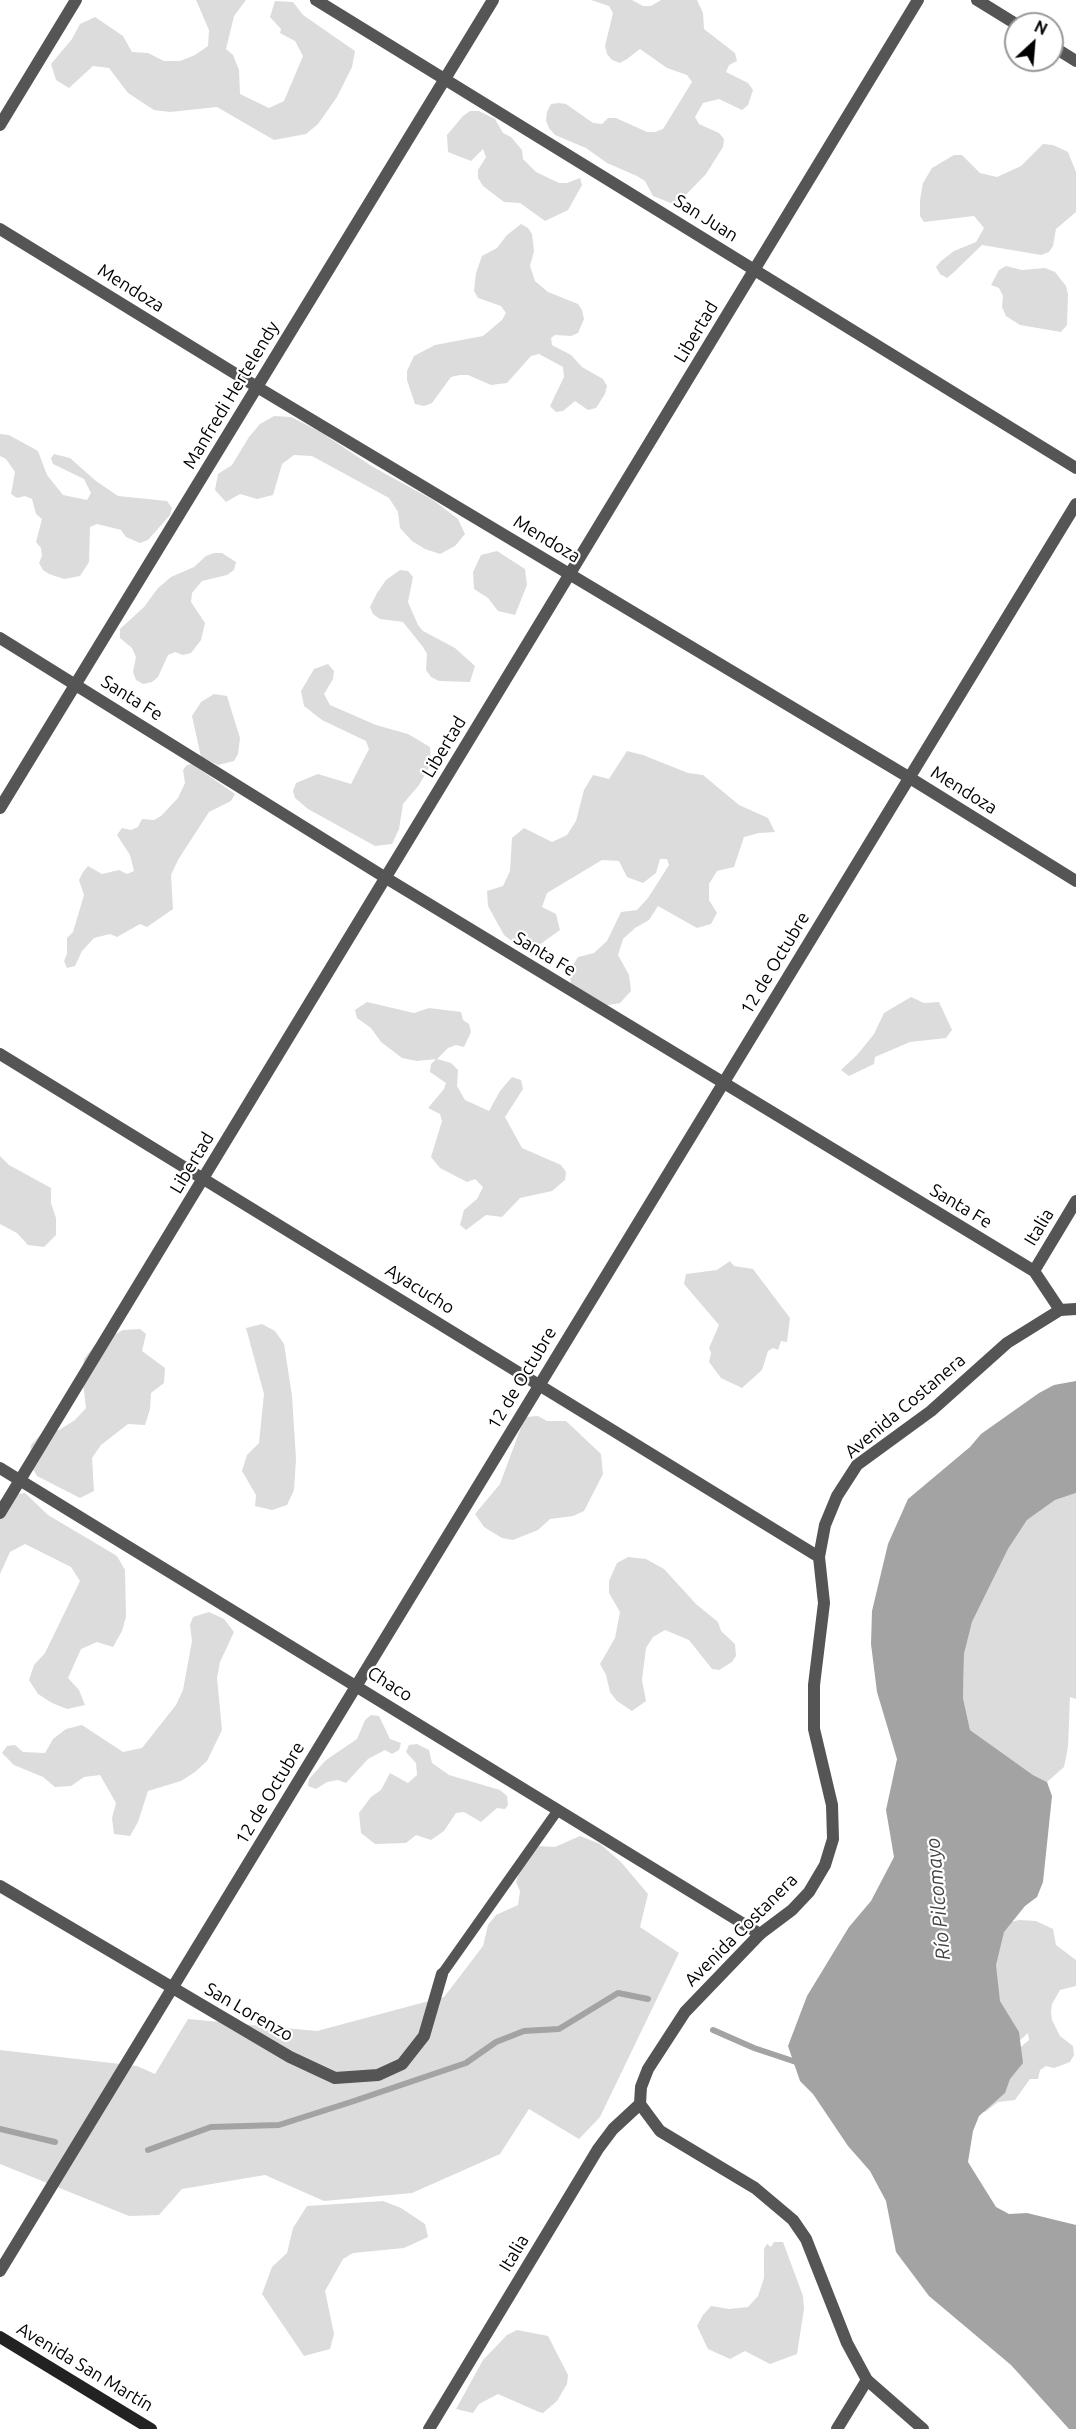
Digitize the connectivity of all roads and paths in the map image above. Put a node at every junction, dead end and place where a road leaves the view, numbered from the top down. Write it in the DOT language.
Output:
graph roads {
  1 [pos="76,0"];
  2 [pos="316,0"];
  3 [pos="492,0"];
  4 [pos="918,0"];
  5 [pos="977,0"];
  6 [pos="1004,17"];
  7 [pos="445,78"];
  8 [pos="0,125"];
  9 [pos="0,228"];
  10 [pos="754,270"];
  11 [pos="257,387"];
  12 [pos="1076,468"];
  13 [pos="1076,504"];
  14 [pos="570,574"];
  15 [pos="0,638"];
  16 [pos="76,684"];
  17 [pos="910,778"];
  18 [pos="0,808"];
  19 [pos="386,878"];
  20 [pos="1076,881"];
  21 [pos="0,1054"];
  22 [pos="724,1083"];
  23 [pos="204,1178"];
  24 [pos="1076,1201"];
  25 [pos="1034,1271"];
  26 [pos="1076,1309"];
  27 [pos="1060,1310"];
  28 [pos="539,1384"];
  29 [pos="0,1468"];
  30 [pos="21,1481"];
  31 [pos="0,1513"];
  32 [pos="819,1557"];
  33 [pos="357,1685"];
  34 [pos="558,1810"];
  35 [pos="0,1886"];
  36 [pos="760,1934"];
  37 [pos="442,1974"];
  38 [pos="172,1989"];
  39 [pos="640,2104"];
  40 [pos="0,2271"];
  41 [pos="0,2337"];
  42 [pos="867,2380"];
  43 [pos="151,2429"];
  44 [pos="429,2429"];
  45 [pos="837,2429"];
  46 [pos="923,2429"];
  1 -- 8 [label="street"];
  2 -- 7 [label="street, San Juan"];
  3 -- 7 [label="street, Manfredi Hertelendy"];
  4 -- 10 [label="street, Libertad"];
  5 -- 6 [label="street"];
  7 -- 10 [label="street, San Juan"];
  7 -- 11 [label="street, Manfredi Hertelendy"];
  9 -- 11 [label="street, Mendoza"];
  10 -- 12 [label="street, San Juan"];
  10 -- 14 [label="street, Libertad"];
  11 -- 14 [label="street, Mendoza"];
  11 -- 16 [label="street, Manfredi Hertelendy"];
  13 -- 17 [label="street, 12 de Octubre"];
  14 -- 17 [label="street, Mendoza"];
  14 -- 19 [label="street, Libertad"];
  15 -- 16 [label="street, Santa Fe"];
  16 -- 18 [label="street, Manfredi Hertelendy"];
  16 -- 19 [label="street, Santa Fe"];
  17 -- 20 [label="street, Mendoza"];
  17 -- 22 [label="street, 12 de Octubre"];
  19 -- 22 [label="street, Santa Fe"];
  19 -- 23 [label="street, Libertad"];
  21 -- 23 [label="street, Ayacucho"];
  22 -- 25 [label="street, Santa Fe"];
  22 -- 28 [label="street, 12 de Octubre"];
  23 -- 28 [label="street, Ayacucho"];
  23 -- 30 [label="street, Libertad"];
  24 -- 25 [label="street, Italia"];
  25 -- 27 [label="street, Santa Fe"];
  26 -- 27 [label="street, Avenida Costanera"];
  27 -- 32 [label="street, Avenida Costanera"];
  28 -- 32 [label="street, Ayacucho"];
  28 -- 33 [label="street, 12 de Octubre"];
  29 -- 30 [label="street, Chaco"];
  30 -- 31 [label="street, Libertad"];
  30 -- 33 [label="street, Chaco"];
  32 -- 36 [label="street, Avenida Costanera"];
  33 -- 34 [label="street, Chaco"];
  33 -- 38 [label="street, 12 de Octubre"];
  34 -- 36 [label="street, Chaco"];
  34 -- 37 [label="lane"];
  35 -- 38 [label="street, San Lorenzo"];
  36 -- 39 [label="street, Avenida Costanera"];
  37 -- 38 [label="street, San Lorenzo"];
  38 -- 40 [label="street, 12 de Octubre"];
  39 -- 42 [label="street"];
  39 -- 44 [label="street, Italia"];
  41 -- 43 [label="main road, Avenida San Martín"];
  42 -- 45 [label="street"];
  42 -- 46 [label="street"];
}
